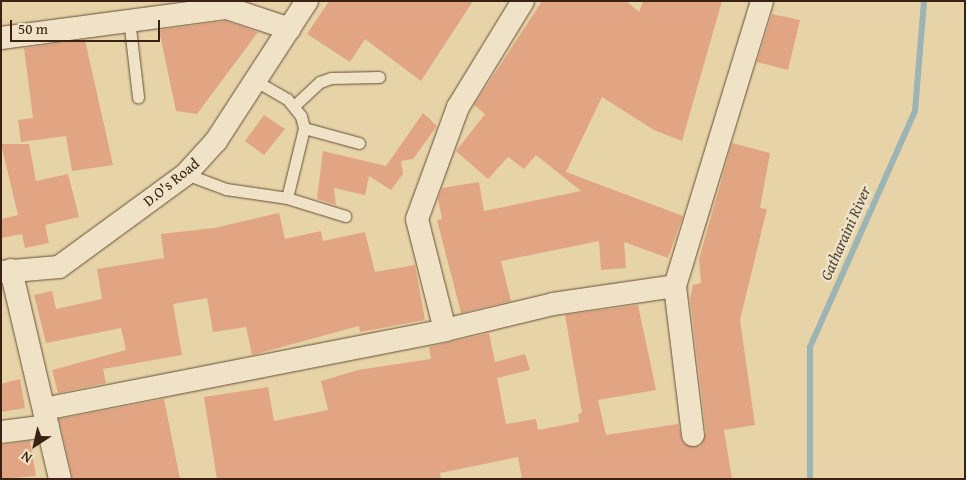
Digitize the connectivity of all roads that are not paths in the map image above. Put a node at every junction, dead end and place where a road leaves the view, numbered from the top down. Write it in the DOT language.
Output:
graph roads {
  1 [pos="307,1"];
  2 [pos="523,1"];
  3 [pos="762,1"];
  4 [pos="129,19"];
  5 [pos="290,29"];
  6 [pos="1,38"];
  7 [pos="379,77"];
  8 [pos="256,81"];
  9 [pos="138,97"];
  10 [pos="295,105"];
  11 [pos="304,128"];
  12 [pos="359,143"];
  13 [pos="186,174"];
  14 [pos="287,198"];
  15 [pos="346,216"];
  16 [pos="6,270"];
  17 [pos="675,286"];
  18 [pos="445,330"];
  19 [pos="46,418"];
  20 [pos="1,432"];
  21 [pos="693,435"];
  22 [pos="60,479"];
  1 -- 5 [label="street, D.O's Road"];
  2 -- 18 [label="street"];
  3 -- 17 [label="street"];
  4 -- 5 [label="street"];
  4 -- 6 [label="street"];
  4 -- 9 [label="lane"];
  5 -- 8 [label="street, D.O's Road"];
  7 -- 10 [label="lane"];
  8 -- 10 [label="lane"];
  8 -- 13 [label="street, D.O's Road"];
  10 -- 11 [label="lane"];
  11 -- 12 [label="lane"];
  11 -- 14 [label="lane"];
  13 -- 14 [label="lane"];
  13 -- 16 [label="street, D.O's Road"];
  14 -- 15 [label="lane"];
  16 -- 19 [label="street"];
  17 -- 18 [label="street"];
  17 -- 21 [label="street"];
  18 -- 19 [label="street"];
  19 -- 20 [label="street"];
  19 -- 22 [label="street"];
}
